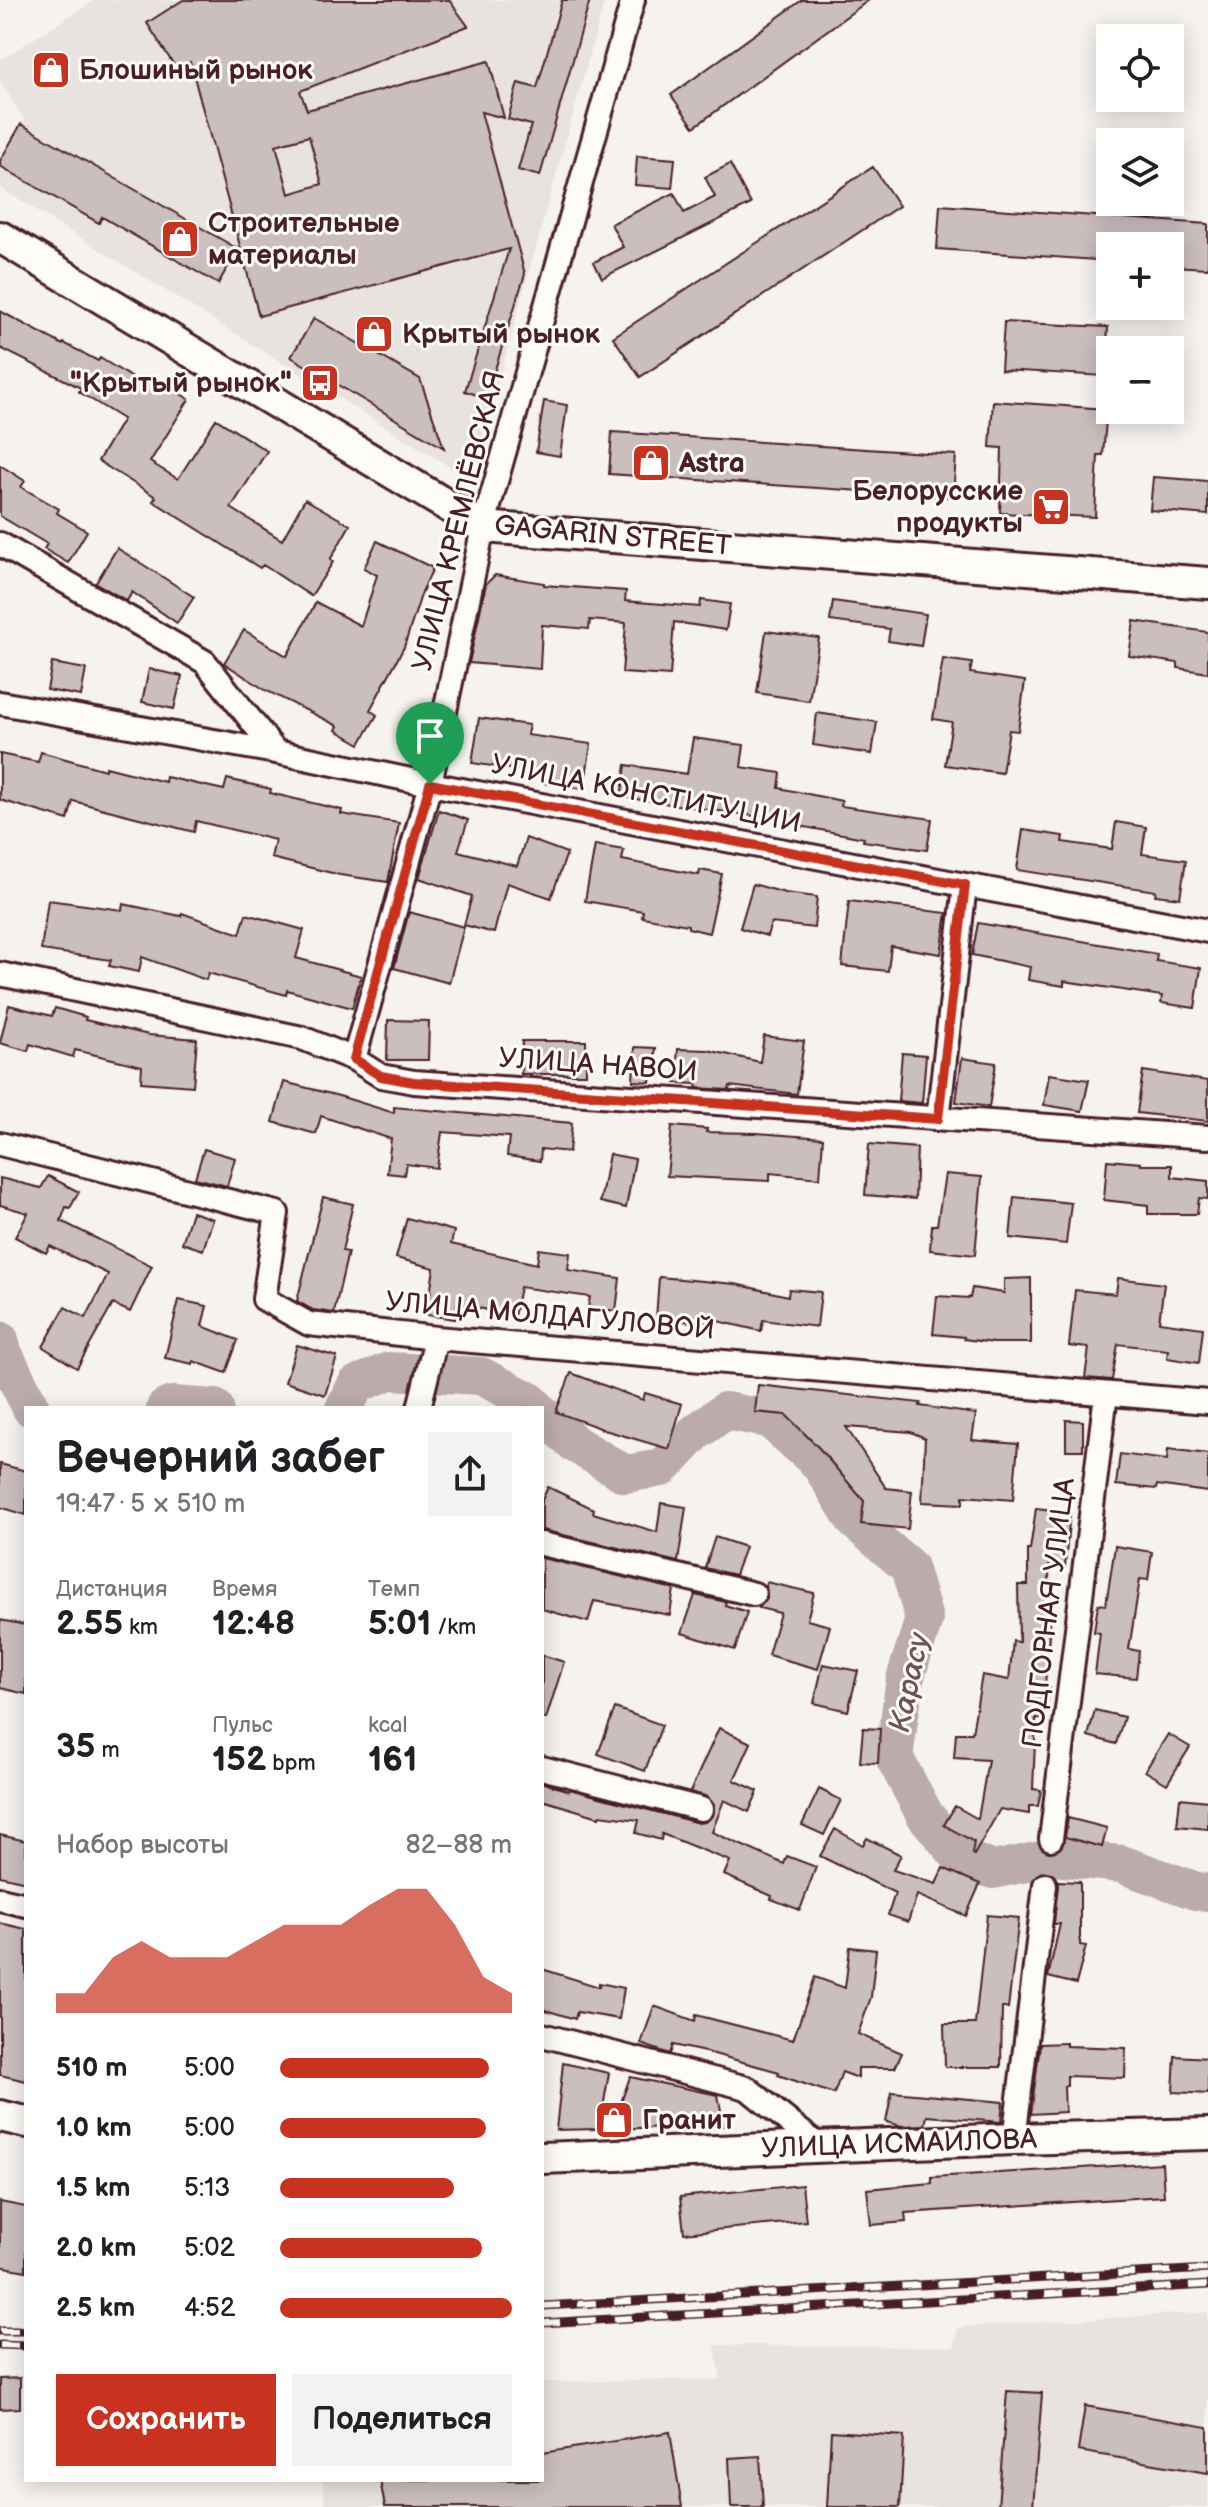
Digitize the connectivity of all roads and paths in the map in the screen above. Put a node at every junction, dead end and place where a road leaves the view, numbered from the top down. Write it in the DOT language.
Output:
graph roads {
  1 [pos="633,0"];
  2 [pos="0,237"];
  3 [pos="483,527"];
  4 [pos="0,544"];
  5 [pos="1208,583"];
  6 [pos="0,703"];
  7 [pos="276,752"];
  8 [pos="430,784"];
  9 [pos="965,885"];
  10 [pos="1208,931"];
  11 [pos="0,974"];
  12 [pos="354,1059"];
  13 [pos="938,1119"];
  14 [pos="1208,1137"];
  15 [pos="0,1144"];
  16 [pos="436,1338"];
  17 [pos="1106,1394"];
  18 [pos="1208,1402"];
  19 [pos="420,1403"];
  20 [pos="544,1544"];
  21 [pos="754,1594"];
  22 [pos="544,1769"];
  23 [pos="701,1809"];
  24 [pos="1051,1839"];
  25 [pos="1045,1885"];
  26 [pos="0,1899"];
  27 [pos="24,1905"];
  28 [pos="544,2036"];
  29 [pos="0,2116"];
  30 [pos="24,2122"];
  31 [pos="1208,2134"];
  32 [pos="1014,2139"];
  33 [pos="820,2147"];
  34 [pos="544,2158"];
  1 -- 3 [label="street, УЛИЦА КРЕМЛЁВСКАЯ"];
  2 -- 3 [label="main road, GAGARIN STREET"];
  3 -- 5 [label="main road, GAGARIN STREET"];
  3 -- 8 [label="street, УЛИЦА КРЕМЛЁВСКАЯ"];
  4 -- 7 [label="street"];
  6 -- 7 [label="street, УЛИЦА КОНСТИТУЦИИ"];
  7 -- 8 [label="street, УЛИЦА КОНСТИТУЦИИ"];
  8 -- 9 [label="street, УЛИЦА КОНСТИТУЦИИ"];
  8 -- 12 [label="street, УЛИЦА КРЕМЛЁВСКАЯ"];
  9 -- 10 [label="street, УЛИЦА КОНСТИТУЦИИ"];
  9 -- 13 [label="street"];
  11 -- 12 [label="street, УЛИЦА НАВОИ"];
  12 -- 13 [label="street, УЛИЦА НАВОИ"];
  13 -- 14 [label="street, УЛИЦА НАВОИ"];
  15 -- 16 [label="street, УЛИЦА МОЛДАГУЛОВОЙ"];
  16 -- 17 [label="street, УЛИЦА МОЛДАГУЛОВОЙ"];
  16 -- 19 [label="street"];
  17 -- 18 [label="street, УЛИЦА МОЛДАГУЛОВОЙ"];
  17 -- 24 [label="street, ПОДГОРНАЯ УЛИЦА"];
  20 -- 21 [label="street"];
  22 -- 23 [label="street"];
  25 -- 32 [label="street"];
  26 -- 27 [label="street"];
  28 -- 33 [label="street"];
  29 -- 30 [label="main road"];
  31 -- 32 [label="main road, УЛИЦА ИСМАИЛОВА"];
  32 -- 33 [label="main road, УЛИЦА ИСМАИЛОВА"];
  33 -- 34 [label="main road, УЛИЦА ИСМАИЛОВА"];
}
